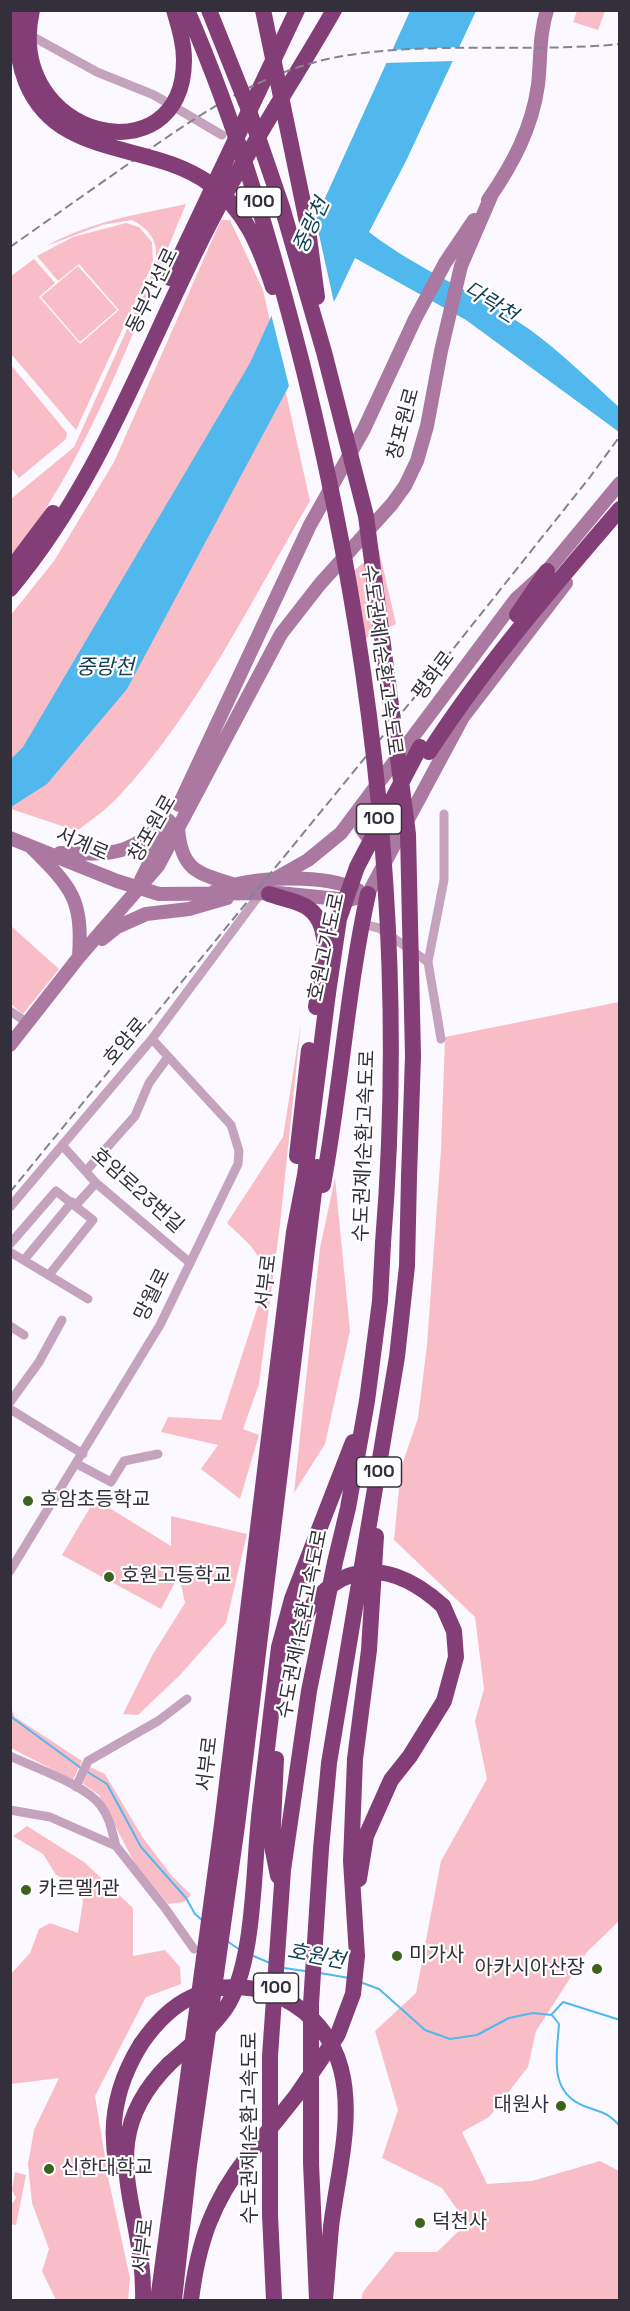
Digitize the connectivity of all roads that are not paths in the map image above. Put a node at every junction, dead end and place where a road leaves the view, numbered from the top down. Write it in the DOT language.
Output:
graph roads {
  1 [pos="20,10"];
  2 [pos="32,10"];
  3 [pos="174,10"];
  4 [pos="187,10"];
  5 [pos="209,10"];
  6 [pos="263,10"];
  7 [pos="297,10"];
  8 [pos="334,10"];
  9 [pos="547,10"];
  10 [pos="10,24"];
  11 [pos="222,135"];
  12 [pos="492,194"];
  13 [pos="324,352"];
  14 [pos="310,399"];
  15 [pos="620,483"];
  16 [pos="620,509"];
  17 [pos="10,570"];
  18 [pos="547,571"];
  19 [pos="10,589"];
  20 [pos="425,749"];
  21 [pos="370,793"];
  22 [pos="411,813"];
  23 [pos="444,814"];
  24 [pos="177,819"];
  25 [pos="10,838"];
  26 [pos="27,844"];
  27 [pos="48,852"];
  28 [pos="138,888"];
  29 [pos="235,890"];
  30 [pos="271,891"];
  31 [pos="368,894"];
  32 [pos="362,924"];
  33 [pos="325,945"];
  34 [pos="357,955"];
  35 [pos="79,957"];
  36 [pos="428,962"];
  37 [pos="332,994"];
  38 [pos="10,1011"];
  39 [pos="27,1023"];
  40 [pos="441,1039"];
  41 [pos="152,1040"];
  42 [pos="10,1045"];
  43 [pos="168,1057"];
  44 [pos="62,1145"];
  45 [pos="86,1171"];
  46 [pos="96,1183"];
  47 [pos="74,1204"];
  48 [pos="10,1207"];
  49 [pos="294,1232"];
  50 [pos="10,1244"];
  51 [pos="10,1252"];
  52 [pos="307,1259"];
  53 [pos="24,1260"];
  54 [pos="189,1263"];
  55 [pos="49,1275"];
  56 [pos="88,1299"];
  57 [pos="62,1320"];
  58 [pos="10,1326"];
  59 [pos="24,1335"];
  60 [pos="367,1401"];
  61 [pos="10,1402"];
  62 [pos="10,1409"];
  63 [pos="83,1454"];
  64 [pos="158,1454"];
  65 [pos="76,1464"];
  66 [pos="381,1464"];
  67 [pos="10,1571"];
  68 [pos="187,1699"];
  69 [pos="10,1756"];
  70 [pos="76,1787"];
  71 [pos="10,1810"];
  72 [pos="229,1825"];
  73 [pos="116,1846"];
  74 [pos="356,1874"];
  75 [pos="282,1897"];
  76 [pos="194,1949"];
  77 [pos="203,2013"];
  78 [pos="137,2236"];
  79 [pos="143,2301"];
  80 [pos="158,2301"];
  81 [pos="174,2301"];
  82 [pos="190,2301"];
  83 [pos="274,2301"];
  84 [pos="318,2301"];
  85 [pos="325,2301"];
  1 -- 14 [label="highway, bridge"];
  2 -- 3 [label="highway, bridge"];
  4 -- 14 [label="highway, 수도권제1순환고속도로 / 100, bridge"];
  5 -- 13 [label="highway, 수도권제1순환고속도로 / 100, bridge"];
  6 -- 13 [label="highway, bridge"];
  7 -- 17 [label="highway, 동부간선로"];
  8 -- 19 [label="highway, 동부간선로"];
  9 -- 12 [label="main road, 창포원로"];
  10 -- 11 [label="street"];
  12 -- 24 [label="main road, 창포원로"];
  12 -- 24 [label="main road, 창포원로"];
  13 -- 66 [label="highway, 수도권제1순환고속도로 / 100, bridge"];
  14 -- 60 [label="highway, 수도권제1순환고속도로 / 100, bridge"];
  15 -- 18 [label="main road, 평화로"];
  16 -- 20 [label="highway, 호원고가도로"];
  16 -- 22 [label="main road"];
  18 -- 20 [label="highway, 호원고가도로"];
  18 -- 21 [label="main road, 평화로"];
  20 -- 37 [label="highway, 호원고가도로, bridge"];
  21 -- 22 [label="main road"];
  21 -- 30 [label="main road, 평화로"];
  22 -- 31 [label="main road"];
  23 -- 36 [label="street"];
  24 -- 27 [label="main road"];
  24 -- 28 [label="main road, 창포원로"];
  24 -- 29 [label="main road"];
  25 -- 26 [label="main road, 서계로"];
  26 -- 27 [label="main road, 서계로"];
  26 -- 35 [label="main road"];
  27 -- 28 [label="main road, 서계로"];
  28 -- 29 [label="main road, 평화로"];
  28 -- 35 [label="main road"];
  29 -- 30 [label="main road, 평화로"];
  29 -- 35 [label="main road"];
  30 -- 31 [label="main road, 평화로"];
  30 -- 31 [label="main road"];
  30 -- 33 [label="highway"];
  30 -- 41 [label="street, 호암로"];
  31 -- 32 [label="highway"];
  32 -- 34 [label="highway"];
  32 -- 36 [label="street"];
  33 -- 34 [label="highway"];
  33 -- 49 [label="highway"];
  34 -- 52 [label="highway"];
  35 -- 39 [label="main road"];
  36 -- 40 [label="street"];
  37 -- 49 [label="highway, 호원고가도로"];
  37 -- 52 [label="highway, 호원고가도로"];
  38 -- 39 [label="street"];
  39 -- 42 [label="main road"];
  41 -- 43 [label="street, 망월로"];
  41 -- 44 [label="street, 호암로"];
  43 -- 45 [label="street"];
  43 -- 54 [label="street, 망월로"];
  44 -- 45 [label="street, 호암로23번길"];
  44 -- 48 [label="street, 호암로"];
  45 -- 46 [label="street, 호암로23번길"];
  46 -- 47 [label="street"];
  46 -- 54 [label="street, 호암로23번길"];
  47 -- 50 [label="street"];
  47 -- 53 [label="street"];
  47 -- 55 [label="street"];
  49 -- 72 [label="highway, 서부로"];
  51 -- 53 [label="street"];
  52 -- 72 [label="highway, 서부로"];
  53 -- 55 [label="street"];
  54 -- 63 [label="street, 망월로"];
  55 -- 56 [label="street"];
  57 -- 61 [label="street"];
  58 -- 59 [label="street"];
  60 -- 75 [label="highway, 수도권제1순환고속도로 / 100"];
  60 -- 78 [label="highway, bridge"];
  62 -- 63 [label="street"];
  63 -- 65 [label="street, 망월로"];
  64 -- 65 [label="street"];
  65 -- 67 [label="street, 망월로"];
  66 -- 74 [label="highway"];
  66 -- 84 [label="highway, 수도권제1순환고속도로 / 100, bridge"];
  68 -- 70 [label="street"];
  69 -- 70 [label="street"];
  70 -- 73 [label="street"];
  71 -- 73 [label="street"];
  72 -- 77 [label="highway, 서부로"];
  73 -- 76 [label="street"];
  74 -- 75 [label="highway, bridge"];
  74 -- 82 [label="highway, bridge"];
  75 -- 83 [label="highway, 수도권제1순환고속도로 / 100, bridge"];
  77 -- 80 [label="highway, 서부로"];
  77 -- 81 [label="highway, 서부로"];
  78 -- 79 [label="highway"];
  78 -- 85 [label="highway, bridge"];
}
